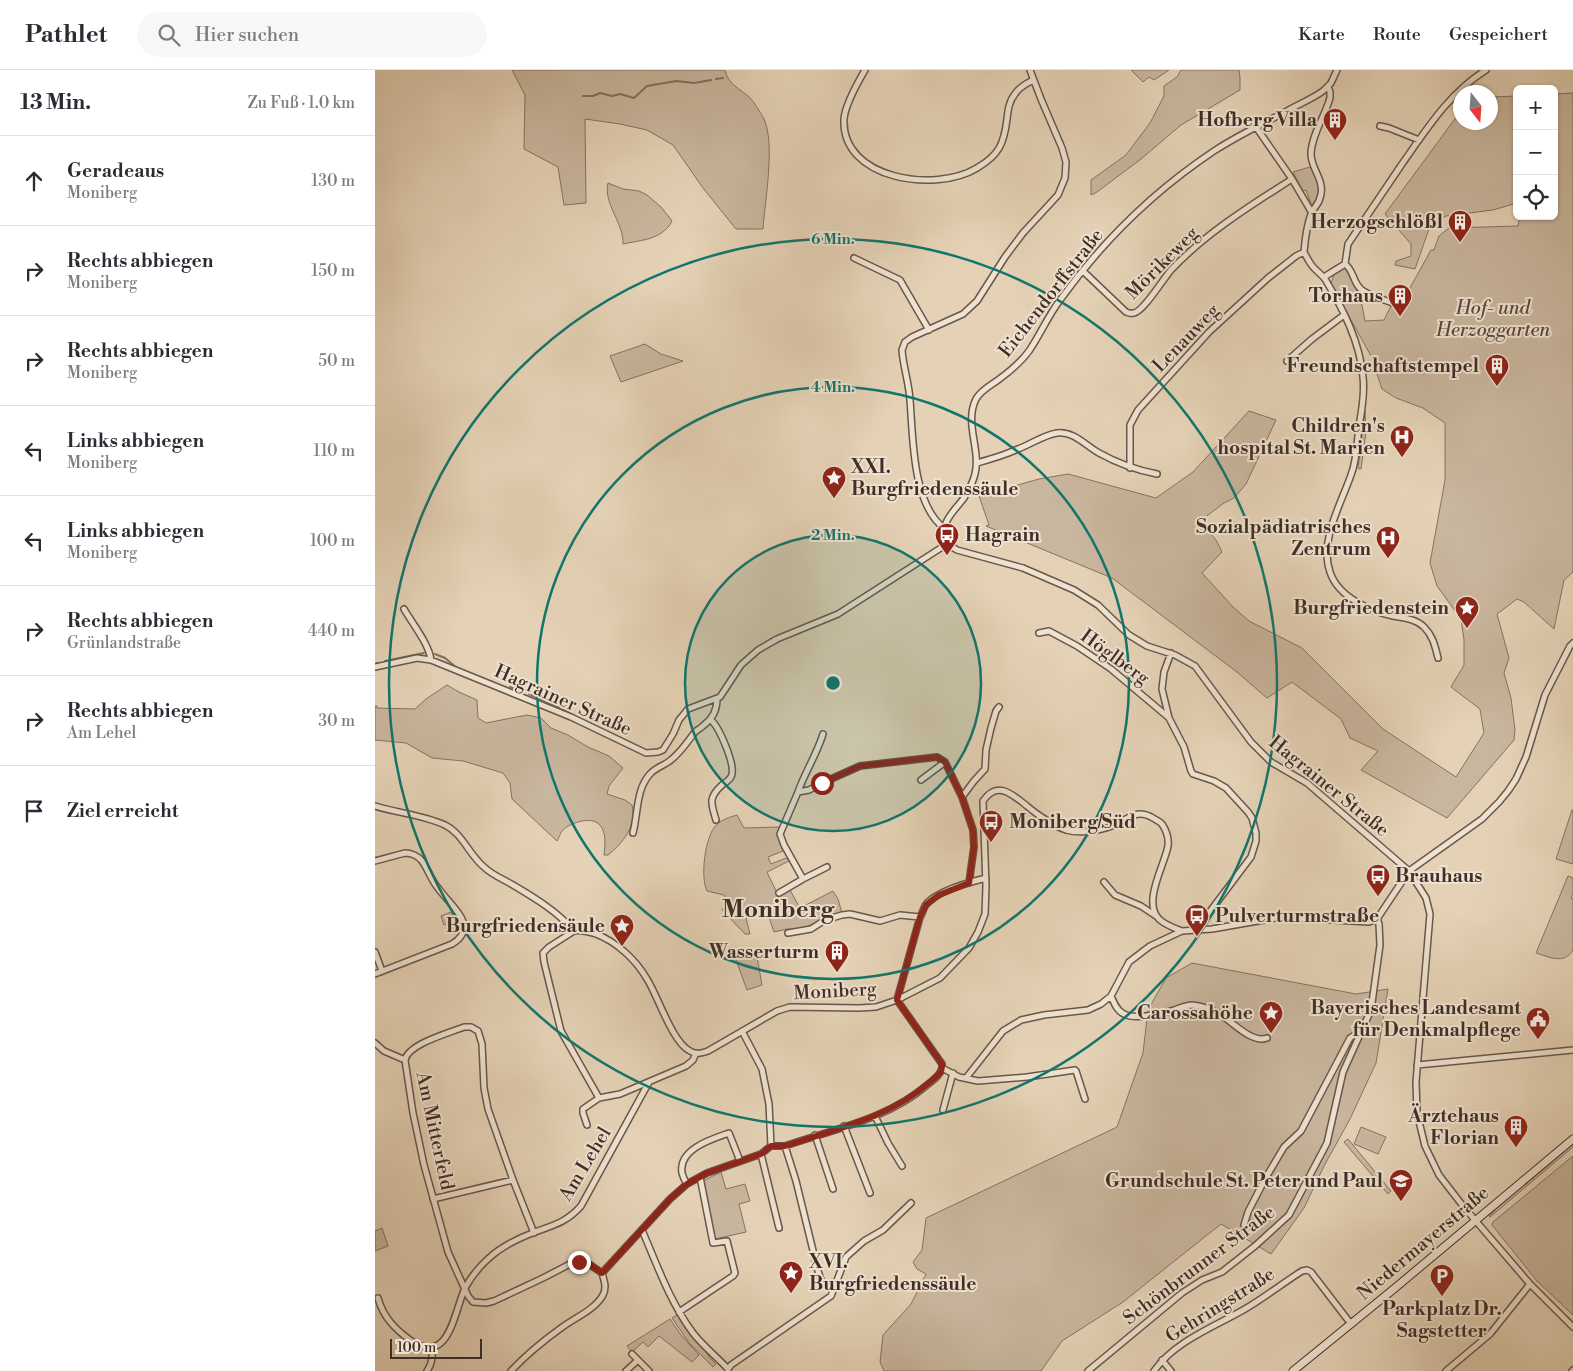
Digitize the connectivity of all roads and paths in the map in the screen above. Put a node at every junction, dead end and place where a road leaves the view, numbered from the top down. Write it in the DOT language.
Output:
graph roads {
  1 [pos="865,70"];
  2 [pos="1030,70"];
  3 [pos="1337,70"];
  4 [pos="1486,70"];
  5 [pos="1033,80"];
  6 [pos="1328,86"];
  7 [pos="1380,126"];
  8 [pos="1256,127"];
  9 [pos="1419,140"];
  10 [pos="1292,180"];
  11 [pos="1311,213"];
  12 [pos="1304,252"];
  13 [pos="853,258"];
  14 [pos="1345,264"];
  15 [pos="1083,270"];
  16 [pos="1323,278"];
  17 [pos="1395,304"];
  18 [pos="1345,315"];
  19 [pos="929,330"];
  20 [pos="1287,361"];
  21 [pos="977,463"];
  22 [pos="1130,468"];
  23 [pos="1157,474"];
  24 [pos="944,528"];
  25 [pos="947,544"];
  26 [pos="404,609"];
  27 [pos="1039,633"];
  28 [pos="1571,645"];
  29 [pos="1171,653"];
  30 [pos="1438,658"];
  31 [pos="431,660"];
  32 [pos="375,667"];
  33 [pos="717,699"];
  34 [pos="999,706"];
  35 [pos="1169,718"];
  36 [pos="711,720"];
  37 [pos="823,734"];
  38 [pos="945,762"];
  39 [pos="921,780"];
  40 [pos="798,792"];
  41 [pos="962,797"];
  42 [pos="375,806"];
  43 [pos="382,808"];
  44 [pos="375,810"];
  45 [pos="717,820"];
  46 [pos="633,833"];
  47 [pos="375,861"];
  48 [pos="827,867"];
  49 [pos="1409,871"];
  50 [pos="986,878"];
  51 [pos="803,879"];
  52 [pos="1104,882"];
  53 [pos="969,883"];
  54 [pos="779,893"];
  55 [pos="920,917"];
  56 [pos="1158,918"];
  57 [pos="1377,920"];
  58 [pos="1196,930"];
  59 [pos="574,931"];
  60 [pos="1182,931"];
  61 [pos="788,933"];
  62 [pos="375,952"];
  63 [pos="382,971"];
  64 [pos="375,974"];
  65 [pos="1111,996"];
  66 [pos="897,1000"];
  67 [pos="1361,1030"];
  68 [pos="743,1031"];
  69 [pos="1267,1038"];
  70 [pos="375,1043"];
  71 [pos="1573,1050"];
  72 [pos="696,1053"];
  73 [pos="405,1060"];
  74 [pos="1417,1065"];
  75 [pos="942,1068"];
  76 [pos="953,1073"];
  77 [pos="966,1078"];
  78 [pos="649,1082"];
  79 [pos="599,1098"];
  80 [pos="1085,1099"];
  81 [pos="943,1110"];
  82 [pos="875,1116"];
  83 [pos="587,1125"];
  84 [pos="845,1126"];
  85 [pos="815,1136"];
  86 [pos="1573,1139"];
  87 [pos="771,1146"];
  88 [pos="785,1146"];
  89 [pos="761,1154"];
  90 [pos="740,1161"];
  91 [pos="902,1166"];
  92 [pos="700,1177"];
  93 [pos="513,1180"];
  94 [pos="687,1184"];
  95 [pos="833,1189"];
  96 [pos="870,1193"];
  97 [pos="433,1199"];
  98 [pos="911,1203"];
  99 [pos="1476,1220"];
  100 [pos="1245,1225"];
  101 [pos="779,1228"];
  102 [pos="642,1230"];
  103 [pos="533,1232"];
  104 [pos="602,1273"];
  105 [pos="1530,1284"];
  106 [pos="834,1287"];
  107 [pos="465,1288"];
  108 [pos="378,1298"];
  109 [pos="679,1312"];
  110 [pos="1351,1324"];
  111 [pos="1573,1327"];
  112 [pos="432,1348"];
  113 [pos="632,1354"];
  114 [pos="638,1360"];
  115 [pos="1162,1360"];
  116 [pos="728,1370"];
  117 [pos="427,1371"];
  118 [pos="511,1371"];
  119 [pos="626,1371"];
  120 [pos="649,1371"];
  121 [pos="1088,1371"];
  122 [pos="1154,1371"];
  123 [pos="1171,1371"];
  124 [pos="1293,1371"];
  125 [pos="1446,1371"];
  1 -- 5 [label="street"];
  2 -- 5 [label="street"];
  3 -- 6 [label="street"];
  4 -- 9 [label="street"];
  5 -- 19 [label="street"];
  6 -- 8 [label="street, Eichendorffstraße"];
  6 -- 11 [label="street"];
  7 -- 9 [label="street"];
  8 -- 10 [label="street"];
  8 -- 15 [label="street, Eichendorffstraße"];
  9 -- 14 [label="street"];
  10 -- 11 [label="street"];
  10 -- 15 [label="street, Mörikeweg"];
  11 -- 12 [label="street"];
  12 -- 16 [label="street"];
  12 -- 22 [label="street, Lenauweg"];
  13 -- 19 [label="street"];
  14 -- 16 [label="street"];
  14 -- 17 [label="street"];
  15 -- 21 [label="street, Eichendorffstraße"];
  16 -- 18 [label="street"];
  18 -- 20 [label="street"];
  18 -- 30 [label="street"];
  19 -- 24 [label="street"];
  21 -- 22 [label="street"];
  21 -- 24 [label="street, Eichendorffstraße"];
  22 -- 23 [label="street"];
  24 -- 25 [label="street"];
  25 -- 29 [label="street, Hagrainer Straße"];
  25 -- 33 [label="street"];
  26 -- 31 [label="street"];
  27 -- 35 [label="street, Höglberg"];
  28 -- 49 [label="street"];
  29 -- 35 [label="street, Höglberg"];
  29 -- 49 [label="street, Hagrainer Straße"];
  31 -- 32 [label="street, Hagrainer Straße"];
  31 -- 33 [label="street, Hagrainer Straße"];
  33 -- 36 [label="street"];
  34 -- 41 [label="street"];
  35 -- 58 [label="street, Höglberg"];
  36 -- 45 [label="street"];
  36 -- 46 [label="street"];
  37 -- 40 [label="street"];
  38 -- 39 [label="street"];
  38 -- 40 [label="street"];
  38 -- 41 [label="street"];
  40 -- 51 [label="street"];
  41 -- 53 [label="street"];
  42 -- 43 [label="street"];
  43 -- 44 [label="street"];
  43 -- 59 [label="street"];
  47 -- 63 [label="street"];
  48 -- 51 [label="street"];
  49 -- 57 [label="street"];
  49 -- 74 [label="street, Hagrainer Straße"];
  50 -- 53 [label="street, Moniberg"];
  50 -- 56 [label="street, Moniberg"];
  50 -- 66 [label="street, Moniberg"];
  51 -- 54 [label="street"];
  52 -- 56 [label="street"];
  53 -- 55 [label="street, Moniberg"];
  55 -- 61 [label="street"];
  55 -- 66 [label="street, Moniberg"];
  56 -- 60 [label="street"];
  57 -- 58 [label="street"];
  57 -- 67 [label="street, Schönbrunner Straße"];
  58 -- 60 [label="street"];
  59 -- 72 [label="street"];
  59 -- 79 [label="street"];
  60 -- 65 [label="street"];
  62 -- 63 [label="street"];
  63 -- 64 [label="street"];
  65 -- 69 [label="street"];
  65 -- 77 [label="street"];
  66 -- 68 [label="street, Moniberg"];
  66 -- 75 [label="street, Moniberg"];
  67 -- 100 [label="street, Schönbrunner Straße"];
  67 -- 121 [label="street, Schönbrunner Straße"];
  68 -- 72 [label="street, Moniberg"];
  68 -- 87 [label="street"];
  70 -- 73 [label="street"];
  71 -- 74 [label="street"];
  72 -- 78 [label="street"];
  73 -- 93 [label="street, Am Mitterfeld"];
  73 -- 97 [label="street, Am Mitterfeld"];
  74 -- 99 [label="street, Hagrainer Straße"];
  75 -- 76 [label="street"];
  75 -- 82 [label="street"];
  76 -- 77 [label="street"];
  76 -- 81 [label="street"];
  77 -- 80 [label="street"];
  78 -- 79 [label="street"];
  78 -- 103 [label="street, Am Lehel"];
  79 -- 83 [label="street"];
  82 -- 84 [label="street"];
  82 -- 91 [label="street"];
  84 -- 85 [label="street"];
  84 -- 96 [label="street"];
  85 -- 88 [label="street"];
  85 -- 95 [label="street"];
  86 -- 99 [label="main road, Niedermayerstraße"];
  87 -- 88 [label="street"];
  87 -- 89 [label="street"];
  88 -- 106 [label="street"];
  89 -- 90 [label="street"];
  89 -- 101 [label="street"];
  90 -- 92 [label="street"];
  90 -- 94 [label="street"];
  92 -- 94 [label="street"];
  92 -- 109 [label="street"];
  93 -- 97 [label="street"];
  93 -- 103 [label="street, Am Mitterfeld"];
  94 -- 102 [label="street"];
  97 -- 107 [label="street, Am Mitterfeld"];
  98 -- 106 [label="street"];
  99 -- 105 [label="street, Hagrainer Straße"];
  99 -- 110 [label="main road, Niedermayerstraße"];
  102 -- 104 [label="street"];
  102 -- 109 [label="street"];
  103 -- 107 [label="street, Am Lehel"];
  104 -- 107 [label="street"];
  104 -- 118 [label="street"];
  105 -- 111 [label="street, Hagrainer Straße"];
  105 -- 125 [label="street"];
  106 -- 116 [label="street"];
  107 -- 112 [label="street, Am Lehel"];
  108 -- 112 [label="street"];
  109 -- 116 [label="street"];
  110 -- 115 [label="street, Gehringstraße"];
  110 -- 124 [label="main road, Niedermayerstraße"];
  112 -- 117 [label="street"];
  113 -- 114 [label="street"];
  114 -- 119 [label="street"];
  114 -- 120 [label="street"];
  115 -- 122 [label="street, Gehringstraße"];
  115 -- 123 [label="street"];
}
